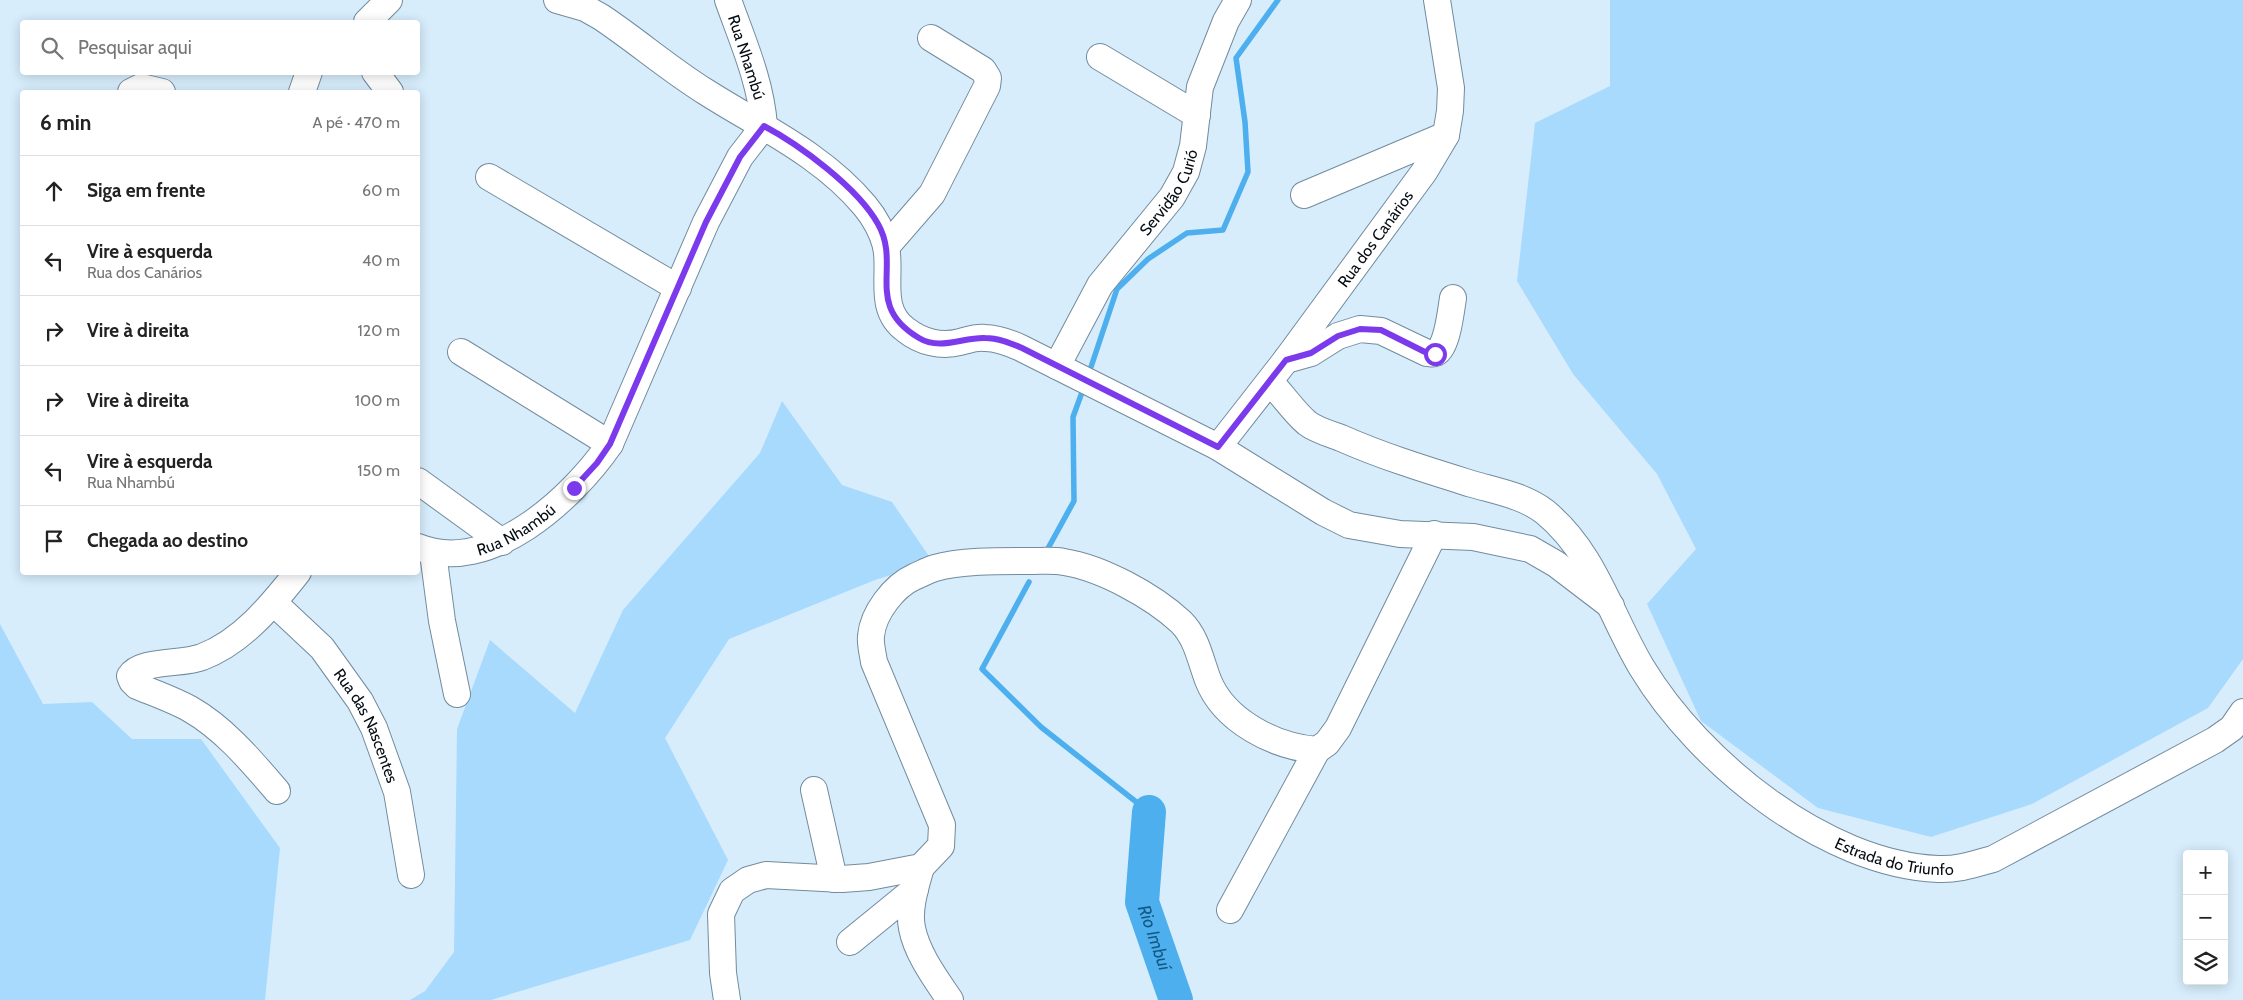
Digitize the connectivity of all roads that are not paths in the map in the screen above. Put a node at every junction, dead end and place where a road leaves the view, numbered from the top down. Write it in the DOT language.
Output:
graph roads {
  1 [pos="389,0"];
  2 [pos="557,0"];
  3 [pos="728,0"];
  4 [pos="1238,0"];
  5 [pos="1437,0"];
  6 [pos="369,20"];
  7 [pos="931,38"];
  8 [pos="1100,57"];
  9 [pos="308,75"];
  10 [pos="377,75"];
  11 [pos="135,90"];
  12 [pos="154,90"];
  13 [pos="303,90"];
  14 [pos="388,90"];
  15 [pos="1197,115"];
  16 [pos="764,126"];
  17 [pos="1446,135"];
  18 [pos="489,177"];
  19 [pos="1304,195"];
  20 [pos="886,247"];
  21 [pos="678,288"];
  22 [pos="1453,298"];
  23 [pos="461,352"];
  24 [pos="1286,360"];
  25 [pos="1057,366"];
  26 [pos="1270,382"];
  27 [pos="610,444"];
  28 [pos="1218,447"];
  29 [pos="420,482"];
  30 [pos="1434,534"];
  31 [pos="502,542"];
  32 [pos="425,550"];
  33 [pos="296,575"];
  34 [pos="274,602"];
  35 [pos="1611,606"];
  36 [pos="457,694"];
  37 [pos="2243,712"];
  38 [pos="1317,750"];
  39 [pos="814,790"];
  40 [pos="278,792"];
  41 [pos="411,875"];
  42 [pos="834,878"];
  43 [pos="918,878"];
  44 [pos="1230,910"];
  45 [pos="850,942"];
  46 [pos="727,1000"];
  47 [pos="950,1000"];
  1 -- 6 [label="street"];
  2 -- 16 [label="street"];
  3 -- 16 [label="street, Rua Nhambú"];
  4 -- 15 [label="street, Servidão Curió"];
  5 -- 17 [label="street, Rua dos Canários"];
  7 -- 20 [label="street"];
  8 -- 15 [label="street"];
  9 -- 13 [label="street"];
  10 -- 14 [label="street"];
  11 -- 12 [label="street"];
  15 -- 25 [label="street, Servidão Curió"];
  16 -- 20 [label="street"];
  16 -- 21 [label="street, Rua Nhambú"];
  17 -- 19 [label="street"];
  17 -- 24 [label="street, Rua dos Canários"];
  18 -- 21 [label="street"];
  20 -- 25 [label="street"];
  21 -- 27 [label="street, Rua Nhambú"];
  22 -- 24 [label="street"];
  23 -- 27 [label="street"];
  24 -- 26 [label="street, Rua dos Canários"];
  25 -- 28 [label="street"];
  26 -- 28 [label="street, Rua dos Canários"];
  26 -- 35 [label="street, Estrada do Triunfo"];
  27 -- 31 [label="street, Rua Nhambú"];
  28 -- 30 [label="street"];
  29 -- 31 [label="street"];
  30 -- 35 [label="street"];
  30 -- 38 [label="street"];
  31 -- 32 [label="street, Rua Nhambú"];
  32 -- 36 [label="street"];
  33 -- 34 [label="street"];
  34 -- 40 [label="street"];
  34 -- 41 [label="street, Rua das Nascentes"];
  35 -- 37 [label="street, Estrada do Triunfo"];
  38 -- 43 [label="street"];
  38 -- 44 [label="street"];
  39 -- 42 [label="street"];
  42 -- 43 [label="street"];
  42 -- 46 [label="street"];
  43 -- 45 [label="street"];
  43 -- 47 [label="street"];
}
